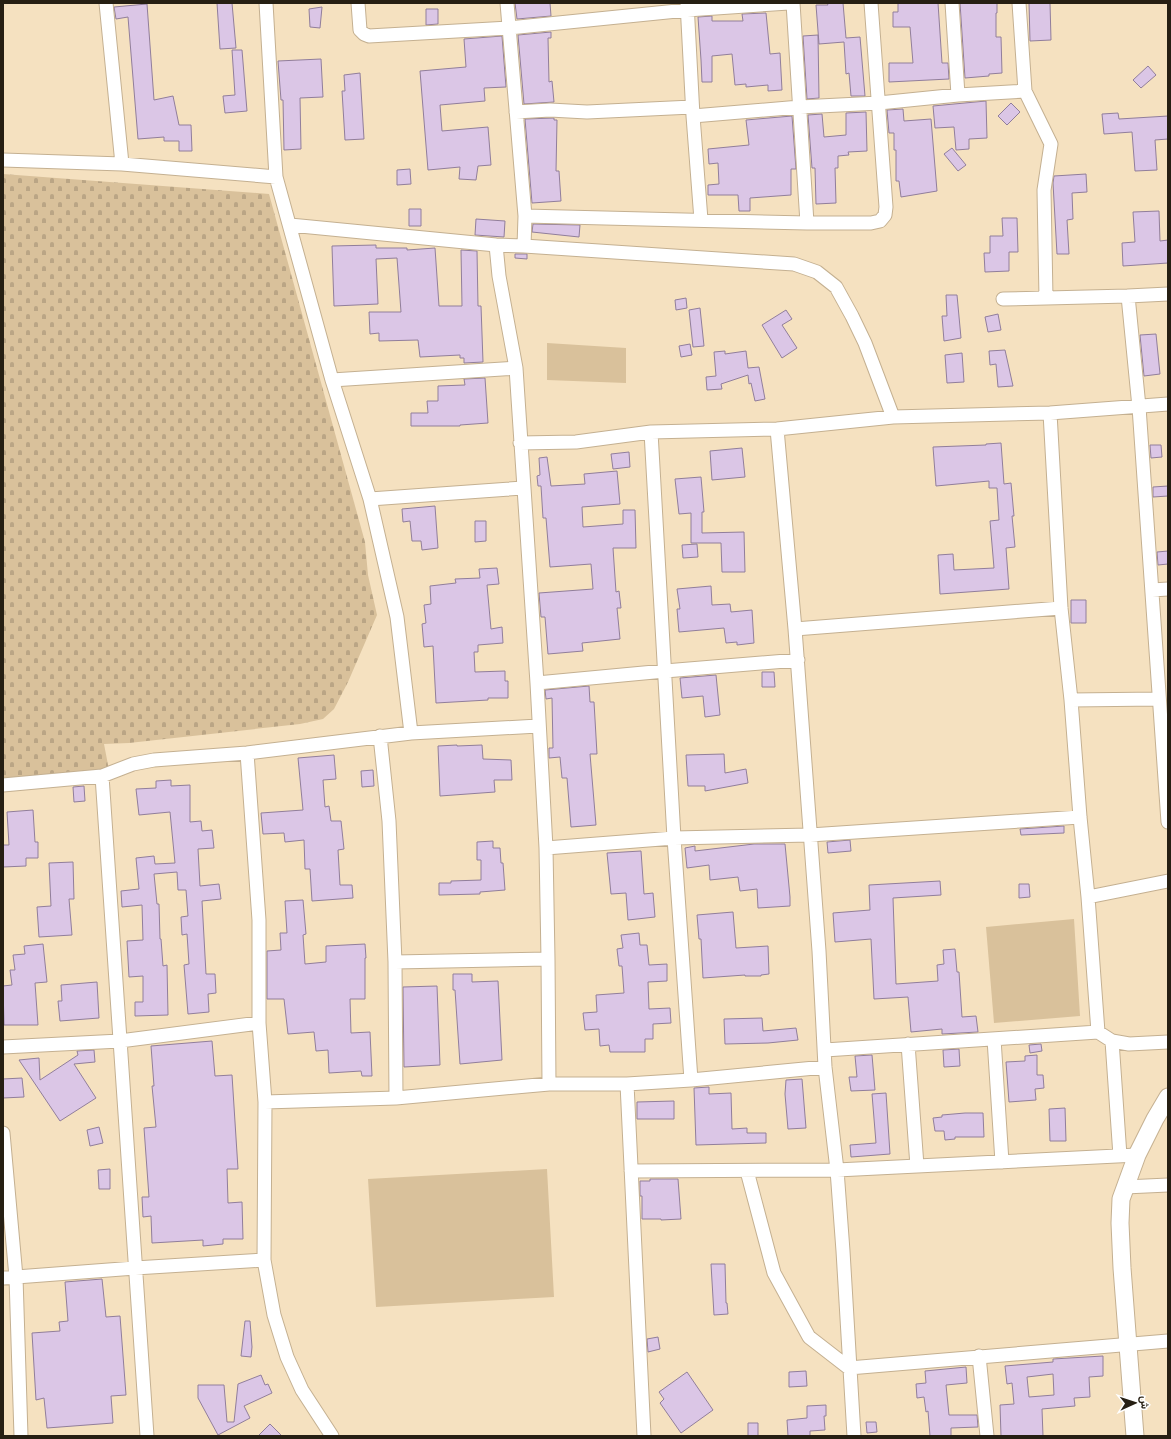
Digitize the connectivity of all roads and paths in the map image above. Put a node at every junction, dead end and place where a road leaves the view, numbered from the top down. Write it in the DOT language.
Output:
graph roads {
  1 [pos="106,3"];
  2 [pos="266,3"];
  3 [pos="358,3"];
  4 [pos="507,3"];
  5 [pos="789,3"];
  6 [pos="793,3"];
  7 [pos="871,3"];
  8 [pos="952,3"];
  9 [pos="1019,3"];
  10 [pos="687,6"];
  11 [pos="509,28"];
  12 [pos="1025,91"];
  13 [pos="958,96"];
  14 [pos="879,103"];
  15 [pos="800,107"];
  16 [pos="516,112"];
  17 [pos="693,112"];
  18 [pos="3,160"];
  19 [pos="122,164"];
  20 [pos="276,177"];
  21 [pos="525,216"];
  22 [pos="701,220"];
  23 [pos="807,223"];
  24 [pos="290,225"];
  25 [pos="496,245"];
  26 [pos="524,246"];
  27 [pos="1168,294"];
  28 [pos="1128,296"];
  29 [pos="1046,298"];
  30 [pos="1003,299"];
  31 [pos="516,368"];
  32 [pos="332,380"];
  33 [pos="1168,404"];
  34 [pos="1139,407"];
  35 [pos="1050,413"];
  36 [pos="893,417"];
  37 [pos="777,429"];
  38 [pos="652,432"];
  39 [pos="520,443"];
  40 [pos="523,488"];
  41 [pos="370,499"];
  42 [pos="1168,589"];
  43 [pos="1152,590"];
  44 [pos="1061,608"];
  45 [pos="795,629"];
  46 [pos="798,660"];
  47 [pos="665,670"];
  48 [pos="537,683"];
  49 [pos="1159,699"];
  50 [pos="1071,700"];
  51 [pos="538,726"];
  52 [pos="412,732"];
  53 [pos="380,736"];
  54 [pos="1165,739"];
  55 [pos="247,753"];
  56 [pos="102,776"];
  57 [pos="3,785"];
  58 [pos="1080,817"];
  59 [pos="1168,822"];
  60 [pos="810,835"];
  61 [pos="674,838"];
  62 [pos="546,848"];
  63 [pos="1168,882"];
  64 [pos="1088,897"];
  65 [pos="548,960"];
  66 [pos="395,962"];
  67 [pos="259,1023"];
  68 [pos="1098,1032"];
  69 [pos="994,1039"];
  70 [pos="120,1041"];
  71 [pos="1112,1041"];
  72 [pos="1168,1042"];
  73 [pos="908,1044"];
  74 [pos="3,1046"];
  75 [pos="825,1050"];
  76 [pos="825,1067"];
  77 [pos="690,1080"];
  78 [pos="548,1084"];
  79 [pos="627,1084"];
  80 [pos="1168,1097"];
  81 [pos="396,1098"];
  82 [pos="265,1102"];
  83 [pos="3,1133"];
  84 [pos="1137,1155"];
  85 [pos="1120,1156"];
  86 [pos="1002,1162"];
  87 [pos="918,1166"];
  88 [pos="746,1170"];
  89 [pos="837,1170"];
  90 [pos="631,1171"];
  91 [pos="1168,1185"];
  92 [pos="1125,1187"];
  93 [pos="264,1260"];
  94 [pos="135,1268"];
  95 [pos="16,1277"];
  96 [pos="3,1278"];
  97 [pos="1168,1341"];
  98 [pos="1128,1345"];
  99 [pos="979,1356"];
  100 [pos="849,1368"];
  101 [pos="20,1436"];
  102 [pos="147,1436"];
  103 [pos="332,1436"];
  104 [pos="644,1436"];
  105 [pos="854,1436"];
  106 [pos="987,1436"];
  107 [pos="1135,1436"];
  1 -- 19 [label="street"];
  2 -- 20 [label="street"];
  3 -- 11 [label="street"];
  4 -- 11 [label="street"];
  5 -- 10 [label="street"];
  6 -- 15 [label="street"];
  7 -- 14 [label="street"];
  8 -- 13 [label="street"];
  9 -- 12 [label="street"];
  10 -- 11 [label="street"];
  10 -- 17 [label="street"];
  11 -- 16 [label="street"];
  12 -- 13 [label="street"];
  12 -- 29 [label="street"];
  13 -- 14 [label="street"];
  14 -- 15 [label="street"];
  14 -- 23 [label="street"];
  15 -- 17 [label="street"];
  15 -- 23 [label="street"];
  16 -- 17 [label="street"];
  16 -- 21 [label="street"];
  17 -- 22 [label="street"];
  18 -- 19 [label="street"];
  19 -- 20 [label="street"];
  20 -- 24 [label="street"];
  21 -- 22 [label="street"];
  21 -- 26 [label="street"];
  22 -- 23 [label="street"];
  24 -- 25 [label="street"];
  24 -- 32 [label="street"];
  25 -- 26 [label="street"];
  25 -- 31 [label="street"];
  26 -- 36 [label="street"];
  27 -- 28 [label="street"];
  28 -- 29 [label="street"];
  28 -- 34 [label="street"];
  29 -- 30 [label="street"];
  31 -- 32 [label="street"];
  31 -- 39 [label="street"];
  32 -- 41 [label="street"];
  33 -- 34 [label="street"];
  34 -- 35 [label="street"];
  34 -- 43 [label="street"];
  35 -- 36 [label="street"];
  35 -- 44 [label="street"];
  36 -- 37 [label="street"];
  37 -- 38 [label="street"];
  37 -- 45 [label="street"];
  38 -- 39 [label="street"];
  38 -- 47 [label="street"];
  39 -- 40 [label="street"];
  40 -- 41 [label="street"];
  40 -- 48 [label="street"];
  41 -- 52 [label="street"];
  42 -- 43 [label="street"];
  43 -- 49 [label="street"];
  44 -- 45 [label="street"];
  44 -- 50 [label="street"];
  45 -- 46 [label="street"];
  46 -- 47 [label="street"];
  46 -- 60 [label="street"];
  47 -- 48 [label="street"];
  47 -- 61 [label="street"];
  48 -- 51 [label="street"];
  49 -- 50 [label="street"];
  49 -- 54 [label="street"];
  50 -- 58 [label="street"];
  51 -- 52 [label="street"];
  51 -- 62 [label="street"];
  52 -- 53 [label="street"];
  53 -- 55 [label="street"];
  53 -- 66 [label="street"];
  54 -- 59 [label="street"];
  55 -- 56 [label="street"];
  55 -- 67 [label="street"];
  56 -- 57 [label="street"];
  56 -- 70 [label="street"];
  58 -- 60 [label="street"];
  58 -- 64 [label="street"];
  60 -- 61 [label="street"];
  60 -- 75 [label="street"];
  61 -- 62 [label="street"];
  61 -- 77 [label="street"];
  62 -- 65 [label="street"];
  63 -- 64 [label="street"];
  64 -- 68 [label="street"];
  65 -- 66 [label="street"];
  65 -- 78 [label="street"];
  66 -- 81 [label="street"];
  67 -- 70 [label="street"];
  67 -- 82 [label="street"];
  68 -- 69 [label="street"];
  68 -- 71 [label="street"];
  69 -- 73 [label="street"];
  69 -- 86 [label="street"];
  70 -- 74 [label="street"];
  70 -- 94 [label="street"];
  71 -- 72 [label="street"];
  71 -- 85 [label="street"];
  73 -- 75 [label="street"];
  73 -- 87 [label="street"];
  75 -- 76 [label="street"];
  76 -- 77 [label="street"];
  76 -- 89 [label="street"];
  77 -- 79 [label="street"];
  78 -- 79 [label="street"];
  78 -- 81 [label="street"];
  79 -- 90 [label="street"];
  80 -- 84 [label="street"];
  81 -- 82 [label="street"];
  82 -- 93 [label="street"];
  83 -- 95 [label="street"];
  84 -- 85 [label="street"];
  84 -- 92 [label="street"];
  85 -- 86 [label="street"];
  86 -- 87 [label="street"];
  87 -- 89 [label="street"];
  88 -- 89 [label="street"];
  88 -- 90 [label="street"];
  88 -- 100 [label="street"];
  89 -- 100 [label="street"];
  90 -- 104 [label="street"];
  91 -- 92 [label="street"];
  92 -- 98 [label="street"];
  93 -- 94 [label="street"];
  93 -- 103 [label="street"];
  94 -- 95 [label="street"];
  94 -- 102 [label="street"];
  95 -- 96 [label="street"];
  95 -- 101 [label="street"];
  97 -- 98 [label="street"];
  98 -- 99 [label="street"];
  98 -- 107 [label="street"];
  99 -- 100 [label="street"];
  99 -- 106 [label="street"];
  100 -- 105 [label="street"];
}
